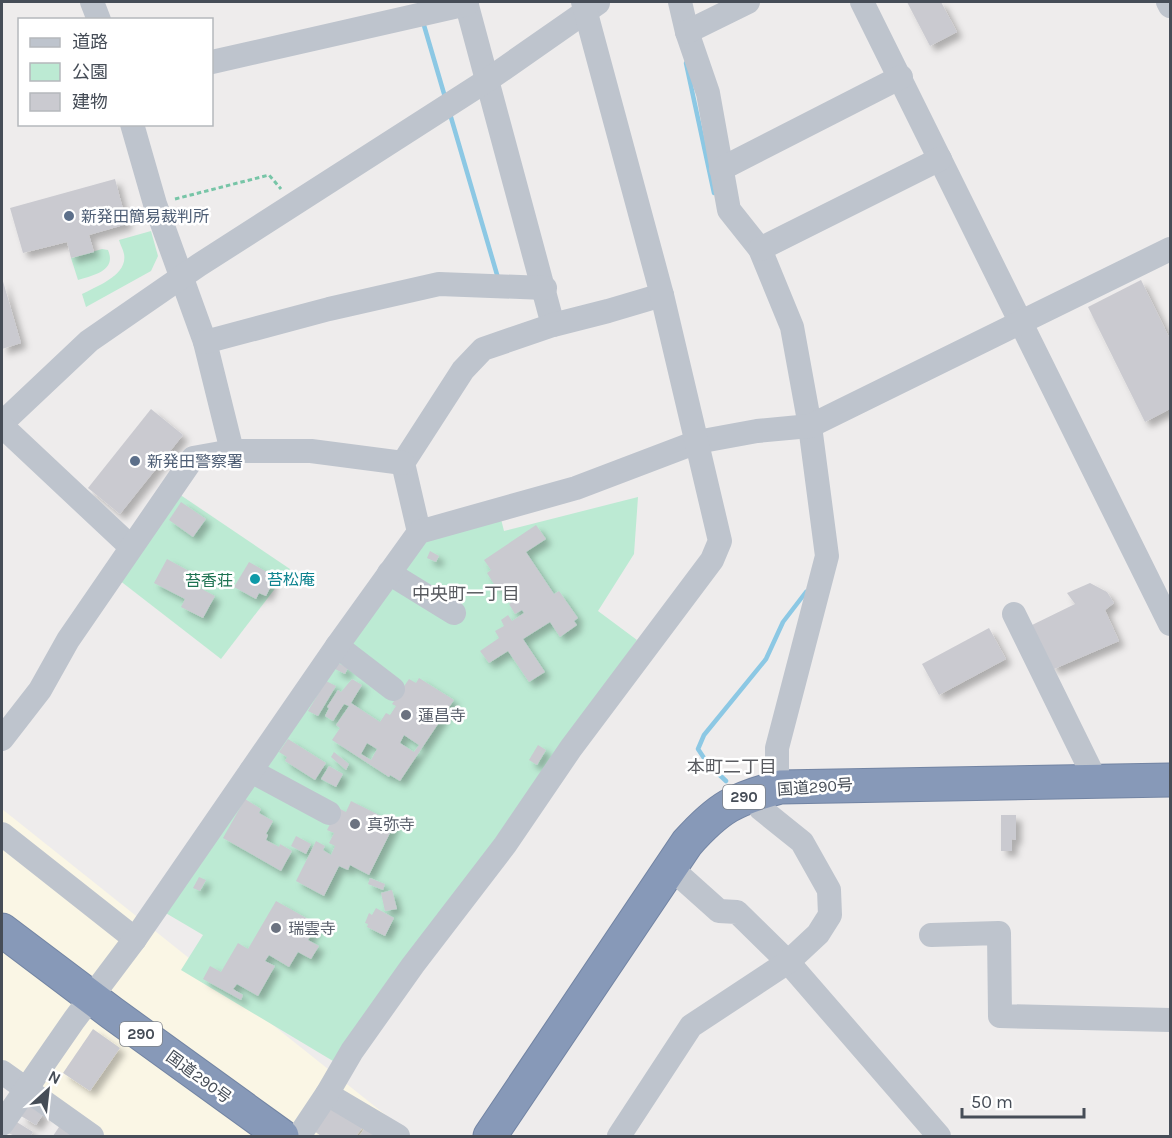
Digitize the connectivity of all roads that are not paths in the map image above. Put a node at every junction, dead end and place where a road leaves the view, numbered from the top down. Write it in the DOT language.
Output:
graph roads {
  1 [pos="93,2"];
  2 [pos="680,2"];
  3 [pos="748,2"];
  4 [pos="862,2"];
  5 [pos="1168,2"];
  6 [pos="466,3"];
  7 [pos="590,4"];
  8 [pos="1170,6"];
  9 [pos="98,18"];
  10 [pos="687,32"];
  11 [pos="213,62"];
  12 [pos="901,77"];
  13 [pos="489,80"];
  14 [pos="133,126"];
  15 [pos="940,159"];
  16 [pos="721,169"];
  17 [pos="760,249"];
  18 [pos="1170,249"];
  19 [pos="182,277"];
  20 [pos="544,288"];
  21 [pos="662,295"];
  22 [pos="1021,322"];
  23 [pos="554,325"];
  24 [pos="205,342"];
  25 [pos="2,425"];
  26 [pos="810,426"];
  27 [pos="697,442"];
  28 [pos="232,451"];
  29 [pos="403,463"];
  30 [pos="419,532"];
  31 [pos="131,547"];
  32 [pos="389,573"];
  33 [pos="454,614"];
  34 [pos="1014,614"];
  35 [pos="1170,624"];
  36 [pos="337,646"];
  37 [pos="393,689"];
  38 [pos="2,738"];
  39 [pos="251,771"];
  40 [pos="1170,780"];
  41 [pos="1096,781"];
  42 [pos="767,791"];
  43 [pos="329,813"];
  44 [pos="2,834"];
  45 [pos="670,871"];
  46 [pos="2,930"];
  47 [pos="931,935"];
  48 [pos="135,939"];
  49 [pos="788,962"];
  50 [pos="91,998"];
  51 [pos="1170,1020"];
  52 [pos="2,1072"];
  53 [pos="25,1089"];
  54 [pos="327,1094"];
  55 [pos="2,1124"];
  56 [pos="92,1137"];
  57 [pos="282,1137"];
  58 [pos="299,1137"];
  59 [pos="398,1137"];
  60 [pos="490,1137"];
  61 [pos="618,1137"];
  62 [pos="939,1137"];
  1 -- 9 [label="street"];
  2 -- 10 [label="street"];
  3 -- 10 [label="street"];
  4 -- 12 [label="street"];
  5 -- 8 [label="street"];
  6 -- 11 [label="street"];
  6 -- 13 [label="street"];
  7 -- 13 [label="street"];
  7 -- 21 [label="street"];
  10 -- 16 [label="street"];
  12 -- 15 [label="street"];
  12 -- 16 [label="street"];
  13 -- 19 [label="street"];
  13 -- 20 [label="street"];
  14 -- 19 [label="street"];
  15 -- 17 [label="street"];
  15 -- 22 [label="street"];
  16 -- 17 [label="street"];
  17 -- 26 [label="street"];
  18 -- 22 [label="street"];
  19 -- 24 [label="street"];
  19 -- 25 [label="street"];
  20 -- 23 [label="street"];
  20 -- 24 [label="street"];
  21 -- 23 [label="street"];
  21 -- 27 [label="street"];
  22 -- 26 [label="street"];
  22 -- 35 [label="street"];
  23 -- 29 [label="street"];
  24 -- 28 [label="street"];
  25 -- 31 [label="street"];
  26 -- 27 [label="street"];
  26 -- 42 [label="street"];
  27 -- 30 [label="street"];
  27 -- 54 [label="street"];
  28 -- 29 [label="street"];
  28 -- 31 [label="street"];
  29 -- 30 [label="street"];
  30 -- 32 [label="street"];
  31 -- 38 [label="street"];
  32 -- 33 [label="street"];
  32 -- 36 [label="street"];
  34 -- 41 [label="street"];
  36 -- 37 [label="street"];
  36 -- 39 [label="street"];
  39 -- 43 [label="street"];
  39 -- 48 [label="street"];
  40 -- 41 [label="highway, 国道290号 / 290"];
  41 -- 42 [label="highway, 国道290号 / 290"];
  42 -- 45 [label="highway, 国道290号 / 290"];
  42 -- 49 [label="street"];
  44 -- 48 [label="street"];
  45 -- 49 [label="street"];
  45 -- 60 [label="highway, 国道290号 / 290"];
  46 -- 50 [label="highway, 国道290号 / 290"];
  47 -- 51 [label="street"];
  48 -- 50 [label="street"];
  49 -- 61 [label="street"];
  49 -- 62 [label="street"];
  50 -- 53 [label="street"];
  50 -- 57 [label="highway, 国道290号 / 290"];
  52 -- 53 [label="street"];
  53 -- 55 [label="street"];
  53 -- 56 [label="street"];
  54 -- 58 [label="street"];
  54 -- 59 [label="street"];
}
